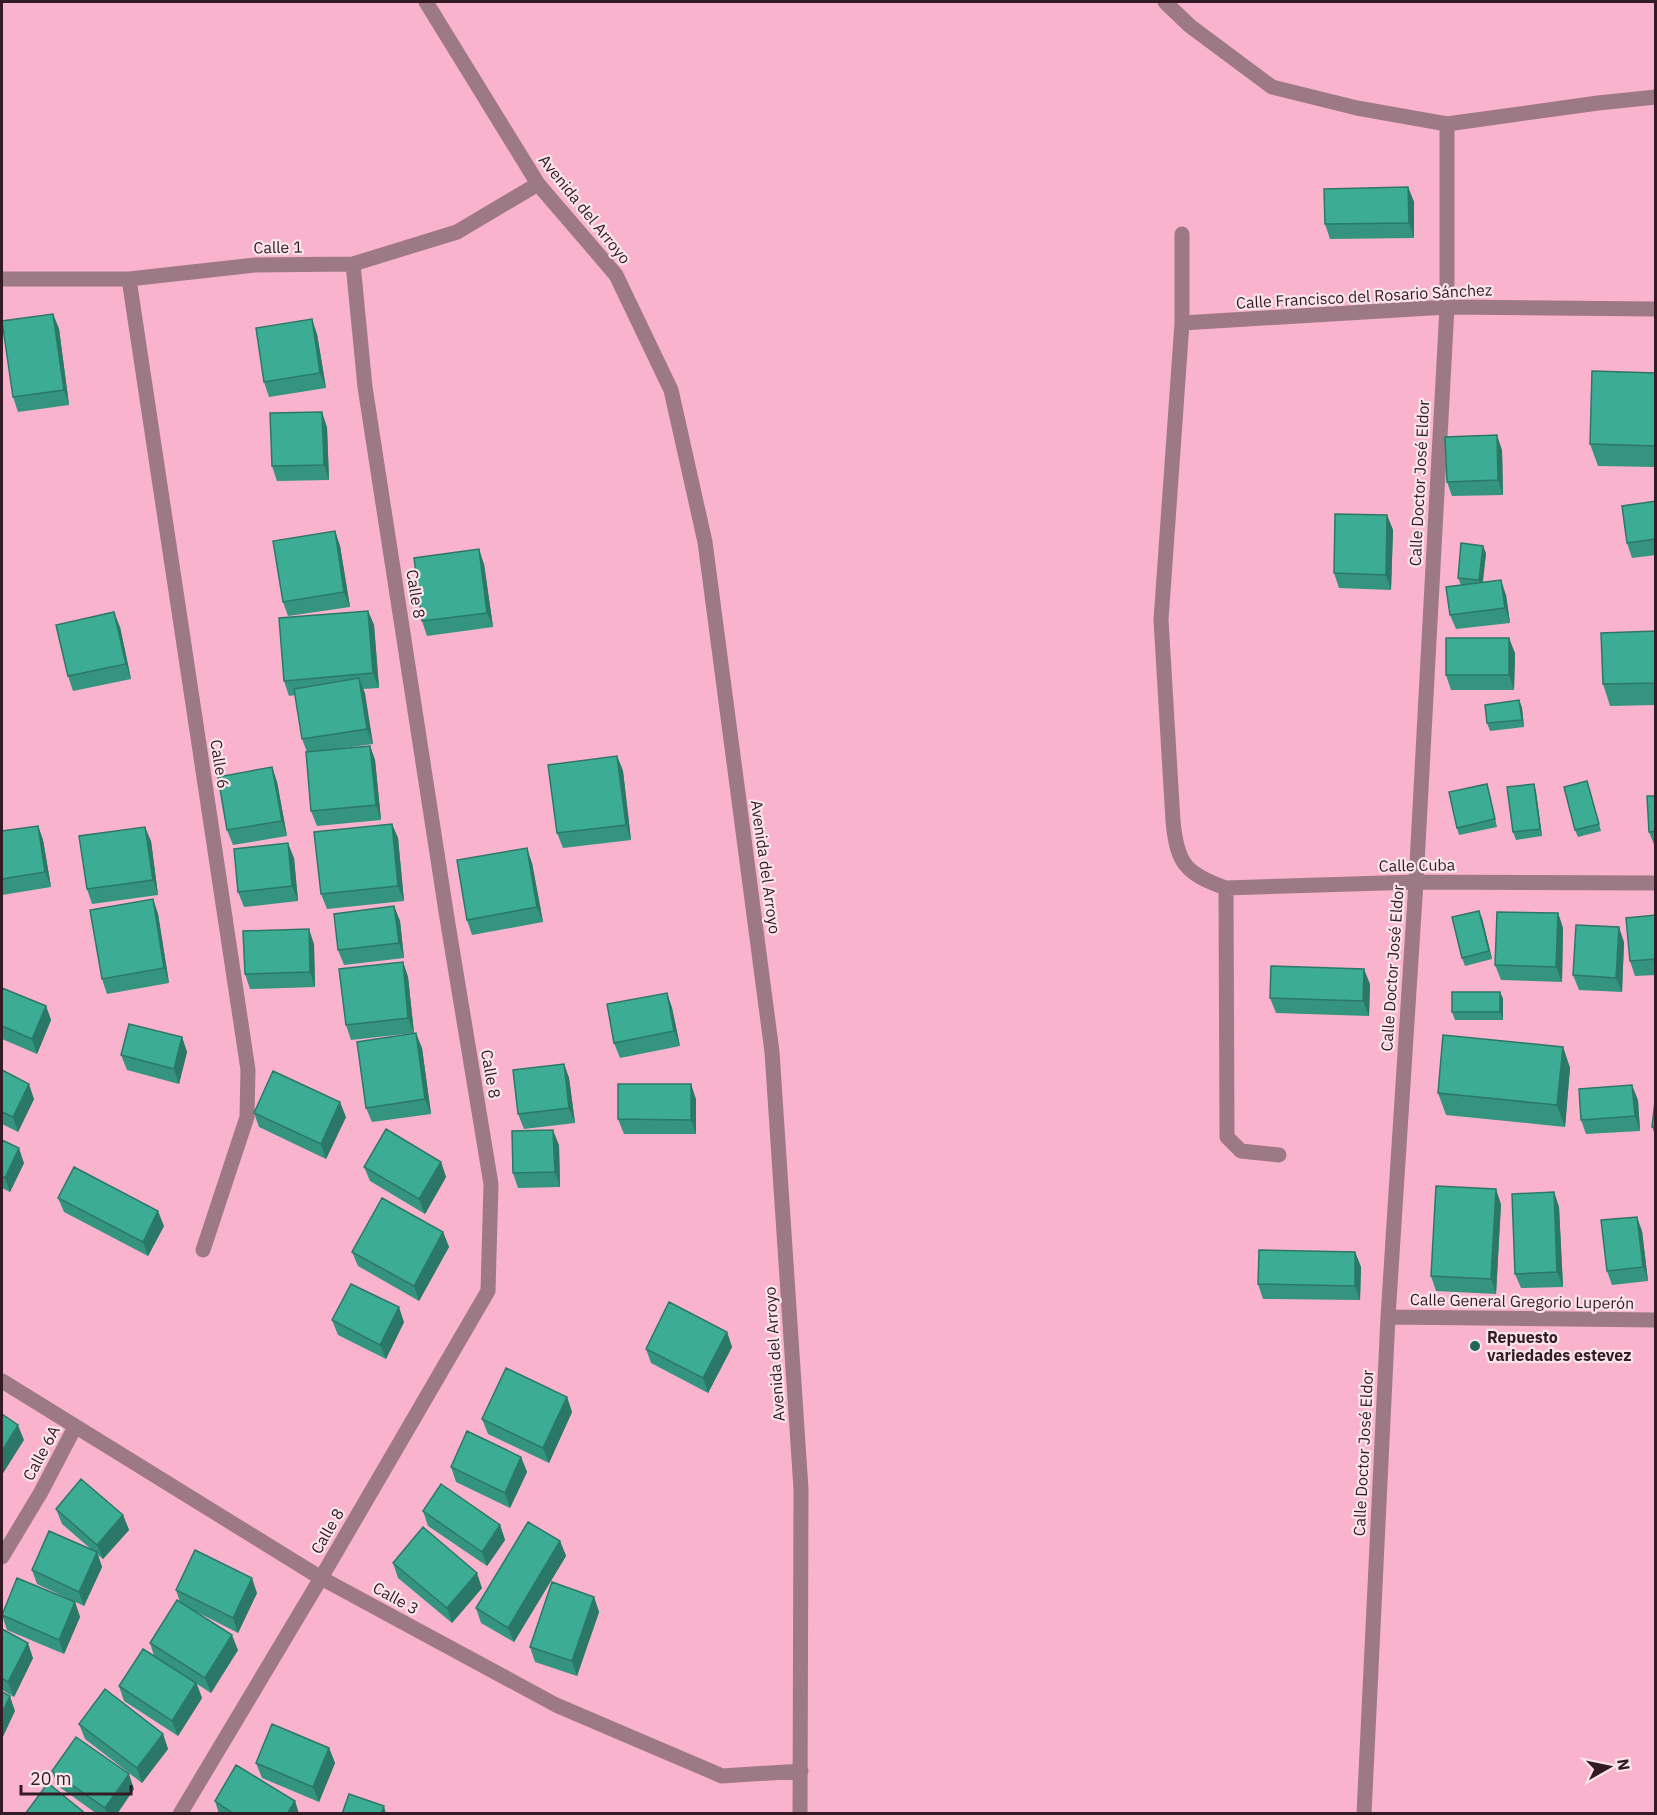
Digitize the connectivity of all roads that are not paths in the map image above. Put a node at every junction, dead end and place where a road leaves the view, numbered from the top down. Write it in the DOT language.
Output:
graph roads {
  1 [pos="426,2"];
  2 [pos="1165,2"];
  3 [pos="1656,97"];
  4 [pos="1447,124"];
  5 [pos="538,184"];
  6 [pos="1182,234"];
  7 [pos="353,264"];
  8 [pos="2,279"];
  9 [pos="129,279"];
  10 [pos="1447,307"];
  11 [pos="1656,309"];
  12 [pos="1182,323"];
  13 [pos="1416,882"];
  14 [pos="1656,884"];
  15 [pos="1226,888"];
  16 [pos="1279,1155"];
  17 [pos="203,1250"];
  18 [pos="1388,1317"];
  19 [pos="1656,1320"];
  20 [pos="2,1381"];
  21 [pos="75,1427"];
  22 [pos="2,1557"];
  23 [pos="321,1578"];
  24 [pos="801,1771"];
  25 [pos="180,1814"];
  26 [pos="800,1814"];
  27 [pos="1364,1814"];
  1 -- 5 [label="street, Avenida del Arroyo"];
  2 -- 4 [label="street"];
  3 -- 4 [label="street"];
  4 -- 10 [label="street, Calle Doctor José Eldor"];
  5 -- 7 [label="street, Calle 1"];
  5 -- 24 [label="street, Avenida del Arroyo"];
  6 -- 12 [label="street"];
  7 -- 9 [label="street, Calle 1"];
  7 -- 23 [label="street, Calle 8"];
  8 -- 9 [label="street, Calle 1"];
  9 -- 17 [label="street, Calle 6"];
  10 -- 11 [label="street, Calle Francisco del Rosario Sánchez"];
  10 -- 12 [label="street, Calle Francisco del Rosario Sánchez"];
  10 -- 13 [label="street, Calle Doctor José Eldor"];
  12 -- 15 [label="street, Calle Cuba"];
  13 -- 14 [label="street, Calle Cuba"];
  13 -- 15 [label="street, Calle Cuba"];
  13 -- 18 [label="street, Calle Doctor José Eldor"];
  15 -- 16 [label="street"];
  18 -- 19 [label="street, Calle General Gregorio Luperón"];
  18 -- 27 [label="street, Calle Doctor José Eldor"];
  20 -- 21 [label="street, Calle 3"];
  21 -- 22 [label="street, Calle 6A"];
  21 -- 23 [label="street, Calle 3"];
  23 -- 24 [label="street, Calle 3"];
  23 -- 25 [label="street, Calle 8"];
  24 -- 26 [label="street, Avenida del Arroyo"];
}
